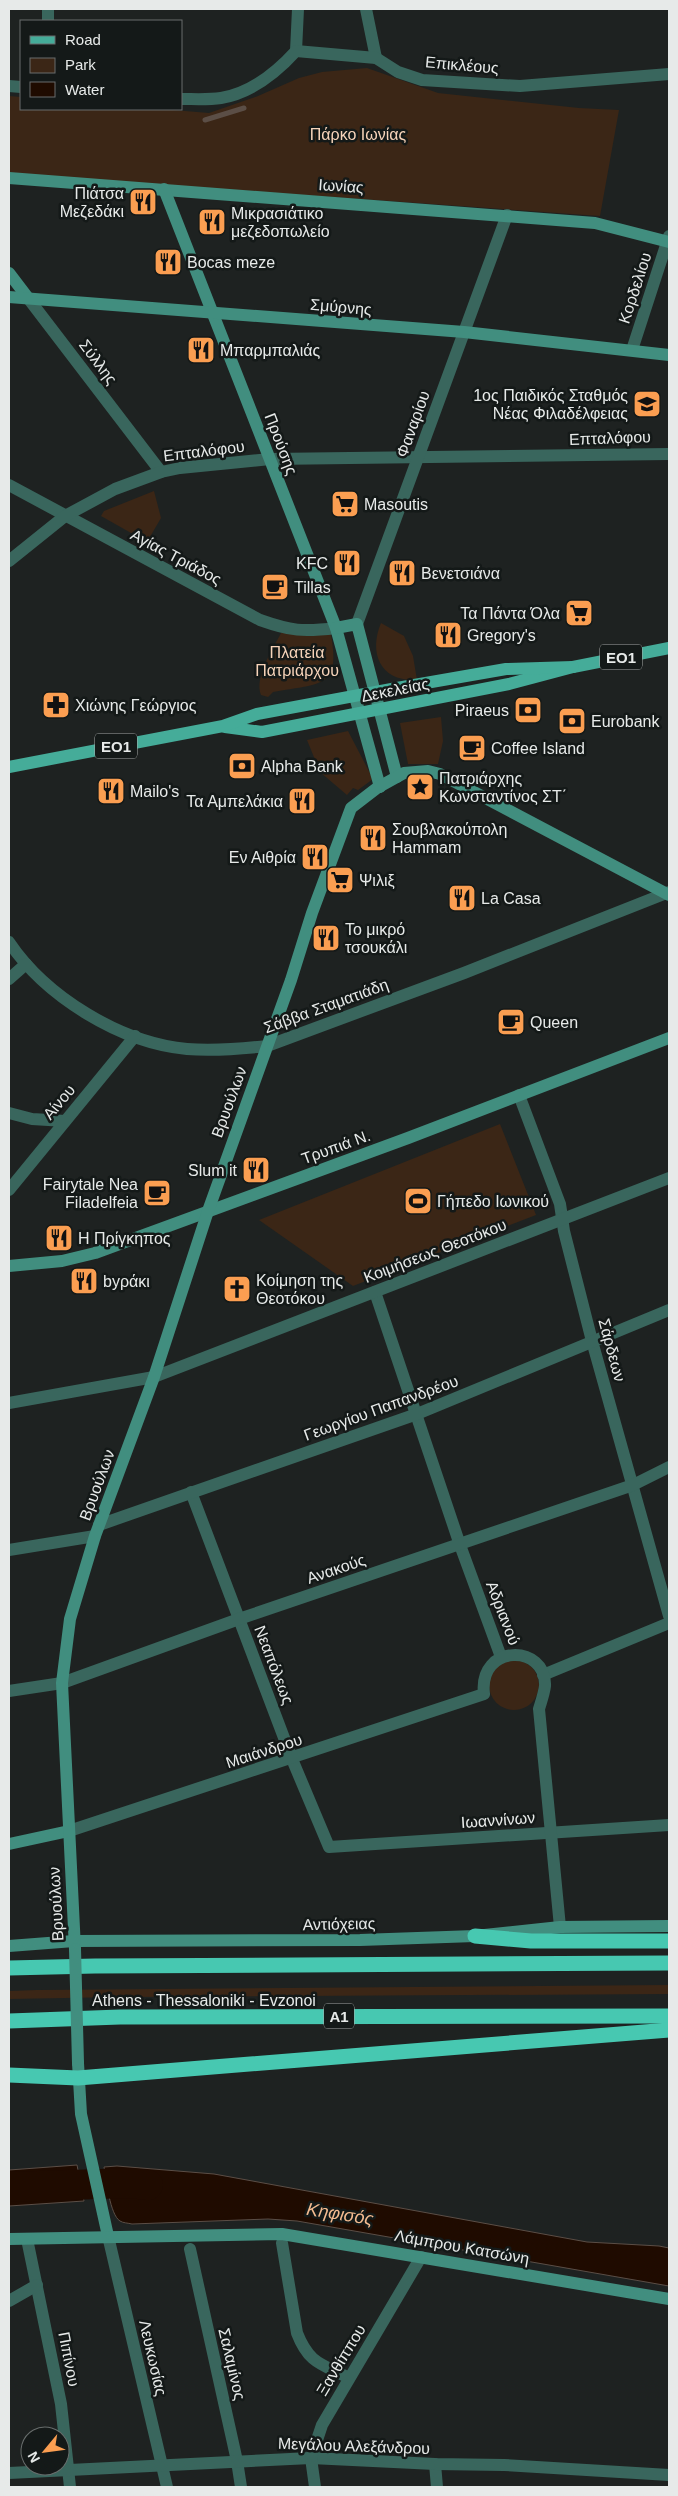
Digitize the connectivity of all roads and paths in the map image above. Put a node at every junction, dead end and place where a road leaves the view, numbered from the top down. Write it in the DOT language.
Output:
graph roads {
  1 [pos="298,9"];
  2 [pos="366,9"];
  3 [pos="296,51"];
  4 [pos="376,58"];
  5 [pos="669,74"];
  6 [pos="182,99"];
  7 [pos="9,178"];
  8 [pos="164,189"];
  9 [pos="507,215"];
  10 [pos="669,240"];
  11 [pos="9,273"];
  12 [pos="9,297"];
  13 [pos="28,298"];
  14 [pos="212,312"];
  15 [pos="464,332"];
  16 [pos="632,350"];
  17 [pos="669,354"];
  18 [pos="669,454"];
  19 [pos="270,459"];
  20 [pos="418,459"];
  21 [pos="161,472"];
  22 [pos="9,485"];
  23 [pos="65,516"];
  24 [pos="9,561"];
  25 [pos="357,624"];
  26 [pos="336,628"];
  27 [pos="669,648"];
  28 [pos="573,667"];
  29 [pos="375,692"];
  30 [pos="355,696"];
  31 [pos="380,709"];
  32 [pos="360,714"];
  33 [pos="223,726"];
  34 [pos="9,767"];
  35 [pos="398,777"];
  36 [pos="379,788"];
  37 [pos="668,894"];
  38 [pos="9,942"];
  39 [pos="26,964"];
  40 [pos="9,979"];
  41 [pos="135,1036"];
  42 [pos="669,1038"];
  43 [pos="267,1046"];
  44 [pos="519,1095"];
  45 [pos="9,1113"];
  46 [pos="65,1121"];
  47 [pos="669,1178"];
  48 [pos="9,1190"];
  49 [pos="208,1211"];
  50 [pos="562,1218"];
  51 [pos="9,1266"];
  52 [pos="375,1292"];
  53 [pos="669,1310"];
  54 [pos="592,1342"];
  55 [pos="154,1377"];
  56 [pos="9,1403"];
  57 [pos="417,1414"];
  58 [pos="669,1467"];
  59 [pos="633,1485"];
  60 [pos="191,1492"];
  61 [pos="97,1530"];
  62 [pos="460,1545"];
  63 [pos="9,1550"];
  64 [pos="669,1616"];
  65 [pos="239,1619"];
  66 [pos="669,1624"];
  67 [pos="501,1657"];
  68 [pos="544,1675"];
  69 [pos="62,1682"];
  70 [pos="9,1691"];
  71 [pos="292,1760"];
  72 [pos="669,1825"];
  73 [pos="69,1831"];
  74 [pos="551,1832"];
  75 [pos="9,1844"];
  76 [pos="329,1848"];
  77 [pos="669,1926"];
  78 [pos="560,1928"];
  79 [pos="475,1936"];
  80 [pos="669,1941"];
  81 [pos="74,1945"];
  82 [pos="9,1946"];
  83 [pos="669,1963"];
  84 [pos="9,1968"];
  85 [pos="669,2016"];
  86 [pos="9,2021"];
  87 [pos="669,2030"];
  88 [pos="78,2070"];
  89 [pos="9,2075"];
  90 [pos="106,2230"];
  91 [pos="9,2239"];
  92 [pos="27,2239"];
  93 [pos="282,2242"];
  94 [pos="190,2249"];
  95 [pos="421,2257"];
  96 [pos="37,2286"];
  97 [pos="669,2299"];
  98 [pos="9,2301"];
  99 [pos="350,2378"];
  100 [pos="64,2426"];
  101 [pos="311,2458"];
  102 [pos="238,2461"];
  103 [pos="435,2464"];
  104 [pos="161,2465"];
  105 [pos="70,2470"];
  106 [pos="669,2475"];
  107 [pos="166,2487"];
  108 [pos="241,2487"];
  109 [pos="315,2487"];
  110 [pos="437,2487"];
  1 -- 3 [label="street"];
  2 -- 4 [label="street"];
  3 -- 4 [label="street, Επικλέους"];
  3 -- 6 [label="street"];
  4 -- 5 [label="street, Επικλέους"];
  7 -- 8 [label="street, Ιωνίας"];
  8 -- 9 [label="street, Ιωνίας"];
  8 -- 14 [label="street, Προύσης"];
  9 -- 10 [label="street, Ιωνίας"];
  9 -- 15 [label="street, Φαναρίου"];
  10 -- 16 [label="street, Κορδελίου"];
  11 -- 13 [label="street, Σύλλης"];
  12 -- 13 [label="street, Σμύρνης"];
  13 -- 14 [label="street, Σμύρνης"];
  13 -- 21 [label="street, Σύλλης"];
  14 -- 15 [label="street, Σμύρνης"];
  14 -- 19 [label="street, Προύσης"];
  15 -- 16 [label="street, Σμύρνης"];
  15 -- 20 [label="street, Φαναρίου"];
  16 -- 17 [label="street, Σμύρνης"];
  18 -- 20 [label="street, Επταλόφου"];
  19 -- 20 [label="street, Επταλόφου"];
  19 -- 21 [label="street, Επταλόφου"];
  19 -- 26 [label="street, Προύσης"];
  20 -- 25 [label="street, Φαναρίου"];
  21 -- 23 [label="street, Επταλόφου"];
  22 -- 23 [label="street, Αγίας Τριάδος"];
  23 -- 24 [label="street, Επταλόφου"];
  23 -- 26 [label="street, Αγίας Τριάδος"];
  25 -- 26 [label="street"];
  25 -- 29 [label="street"];
  26 -- 30 [label="street, Προύσης"];
  27 -- 28 [label="main road, Δεκελείας / ΕΟ1"];
  28 -- 29 [label="main road, Δεκελείας / ΕΟ1"];
  28 -- 31 [label="main road, Δεκελείας / ΕΟ1"];
  29 -- 30 [label="main road, Δεκελείας / ΕΟ1"];
  29 -- 31 [label="street"];
  30 -- 32 [label="street, Προύσης"];
  30 -- 33 [label="main road, Δεκελείας / ΕΟ1"];
  31 -- 32 [label="main road, Δεκελείας / ΕΟ1"];
  31 -- 35 [label="street"];
  32 -- 33 [label="main road, Δεκελείας / ΕΟ1"];
  32 -- 36 [label="street"];
  33 -- 34 [label="main road, Δεκελείας / ΕΟ1"];
  35 -- 36 [label="street, Βρυούλων"];
  35 -- 37 [label="street, Βρυούλων"];
  36 -- 43 [label="street, Βρυούλων"];
  37 -- 43 [label="street, Σάββα Σταματιάδη"];
  38 -- 39 [label="street, Σάββα Σταματιάδη"];
  39 -- 40 [label="street"];
  39 -- 41 [label="street, Σάββα Σταματιάδη"];
  41 -- 43 [label="street, Σάββα Σταματιάδη"];
  41 -- 46 [label="street, Αίνου"];
  42 -- 44 [label="street, Τρυπιά Ν."];
  43 -- 49 [label="street, Βρυούλων"];
  44 -- 49 [label="street, Τρυπιά Ν."];
  44 -- 50 [label="street, Σάρδεων"];
  45 -- 46 [label="street"];
  46 -- 48 [label="street, Αίνου"];
  47 -- 50 [label="street, Κοιμήσεως Θεοτόκου"];
  49 -- 51 [label="street, Τρυπιά Ν."];
  49 -- 55 [label="street, Βρυούλων"];
  50 -- 52 [label="street, Κοιμήσεως Θεοτόκου"];
  50 -- 54 [label="street, Σάρδεων"];
  52 -- 55 [label="street, Κοιμήσεως Θεοτόκου"];
  52 -- 57 [label="street, Αδριανού"];
  53 -- 54 [label="street, Γεωργίου Παπανδρέου"];
  54 -- 57 [label="street, Γεωργίου Παπανδρέου"];
  54 -- 59 [label="street, Σάρδεων"];
  55 -- 56 [label="street, Κοιμήσεως Θεοτόκου"];
  55 -- 61 [label="street, Βρυούλων"];
  57 -- 60 [label="street, Γεωργίου Παπανδρέου"];
  57 -- 62 [label="street, Αδριανού"];
  58 -- 59 [label="street, Ανακούς"];
  59 -- 62 [label="street, Ανακούς"];
  59 -- 64 [label="street, Σάρδεων"];
  60 -- 61 [label="street, Γεωργίου Παπανδρέου"];
  60 -- 65 [label="street, Νεαπόλεως"];
  61 -- 63 [label="street, Γεωργίου Παπανδρέου"];
  61 -- 69 [label="street, Βρυούλων"];
  62 -- 65 [label="street, Ανακούς"];
  62 -- 67 [label="street, Αδριανού"];
  65 -- 69 [label="street, Ανακούς"];
  65 -- 71 [label="street, Νεαπόλεως"];
  66 -- 68 [label="street"];
  67 -- 68 [label="street, Αδριανού"];
  67 -- 71 [label="street, Μαιάνδρου"];
  68 -- 74 [label="street"];
  69 -- 70 [label="street, Ανακούς"];
  69 -- 73 [label="street, Βρυούλων"];
  71 -- 73 [label="street, Μαιάνδρου"];
  71 -- 76 [label="street, Νεαπόλεως"];
  72 -- 74 [label="street, Ιωαννίνων"];
  73 -- 75 [label="street, Μαιάνδρου"];
  73 -- 81 [label="street, Βρυούλων"];
  74 -- 76 [label="street, Ιωαννίνων"];
  74 -- 78 [label="street"];
  77 -- 78 [label="street, Αντιόχειας"];
  78 -- 79 [label="street, Αντιόχειας"];
  79 -- 80 [label="highway"];
  79 -- 81 [label="street, Αντιόχειας"];
  81 -- 82 [label="street, Αντιόχειας"];
  81 -- 88 [label="street, Βρυούλων, bridge"];
  83 -- 84 [label="highway"];
  85 -- 86 [label="highway, Athens - Thessaloniki - Evzonoi / Α1"];
  87 -- 88 [label="highway"];
  88 -- 89 [label="highway"];
  88 -- 90 [label="street, Βρυούλων"];
  90 -- 92 [label="street, Λάμπρου Κατσώνη"];
  90 -- 95 [label="street, Λάμπρου Κατσώνη"];
  90 -- 104 [label="street, Λευκωσίας"];
  91 -- 92 [label="street, Λάμπρου Κατσώνη"];
  92 -- 96 [label="street, Πιπίνου"];
  93 -- 99 [label="street"];
  94 -- 102 [label="street, Σαλαμίνος"];
  95 -- 97 [label="street, Λάμπρου Κατσώνη"];
  95 -- 99 [label="street, Ξανθίππου"];
  96 -- 98 [label="street"];
  96 -- 100 [label="street, Πιπίνου"];
  99 -- 101 [label="street, Ξανθίππου"];
  101 -- 102 [label="street, Μεγάλου Αλεξάνδρου"];
  101 -- 103 [label="street, Μεγάλου Αλεξάνδρου"];
  101 -- 109 [label="street, Ξανθίππου"];
  102 -- 104 [label="street, Μεγάλου Αλεξάνδρου"];
  102 -- 108 [label="street, Σαλαμίνος"];
  103 -- 106 [label="street, Μεγάλου Αλεξάνδρου"];
  103 -- 110 [label="street"];
  104 -- 105 [label="street, Μεγάλου Αλεξάνδρου"];
  104 -- 107 [label="street, Λευκωσίας"];
}
